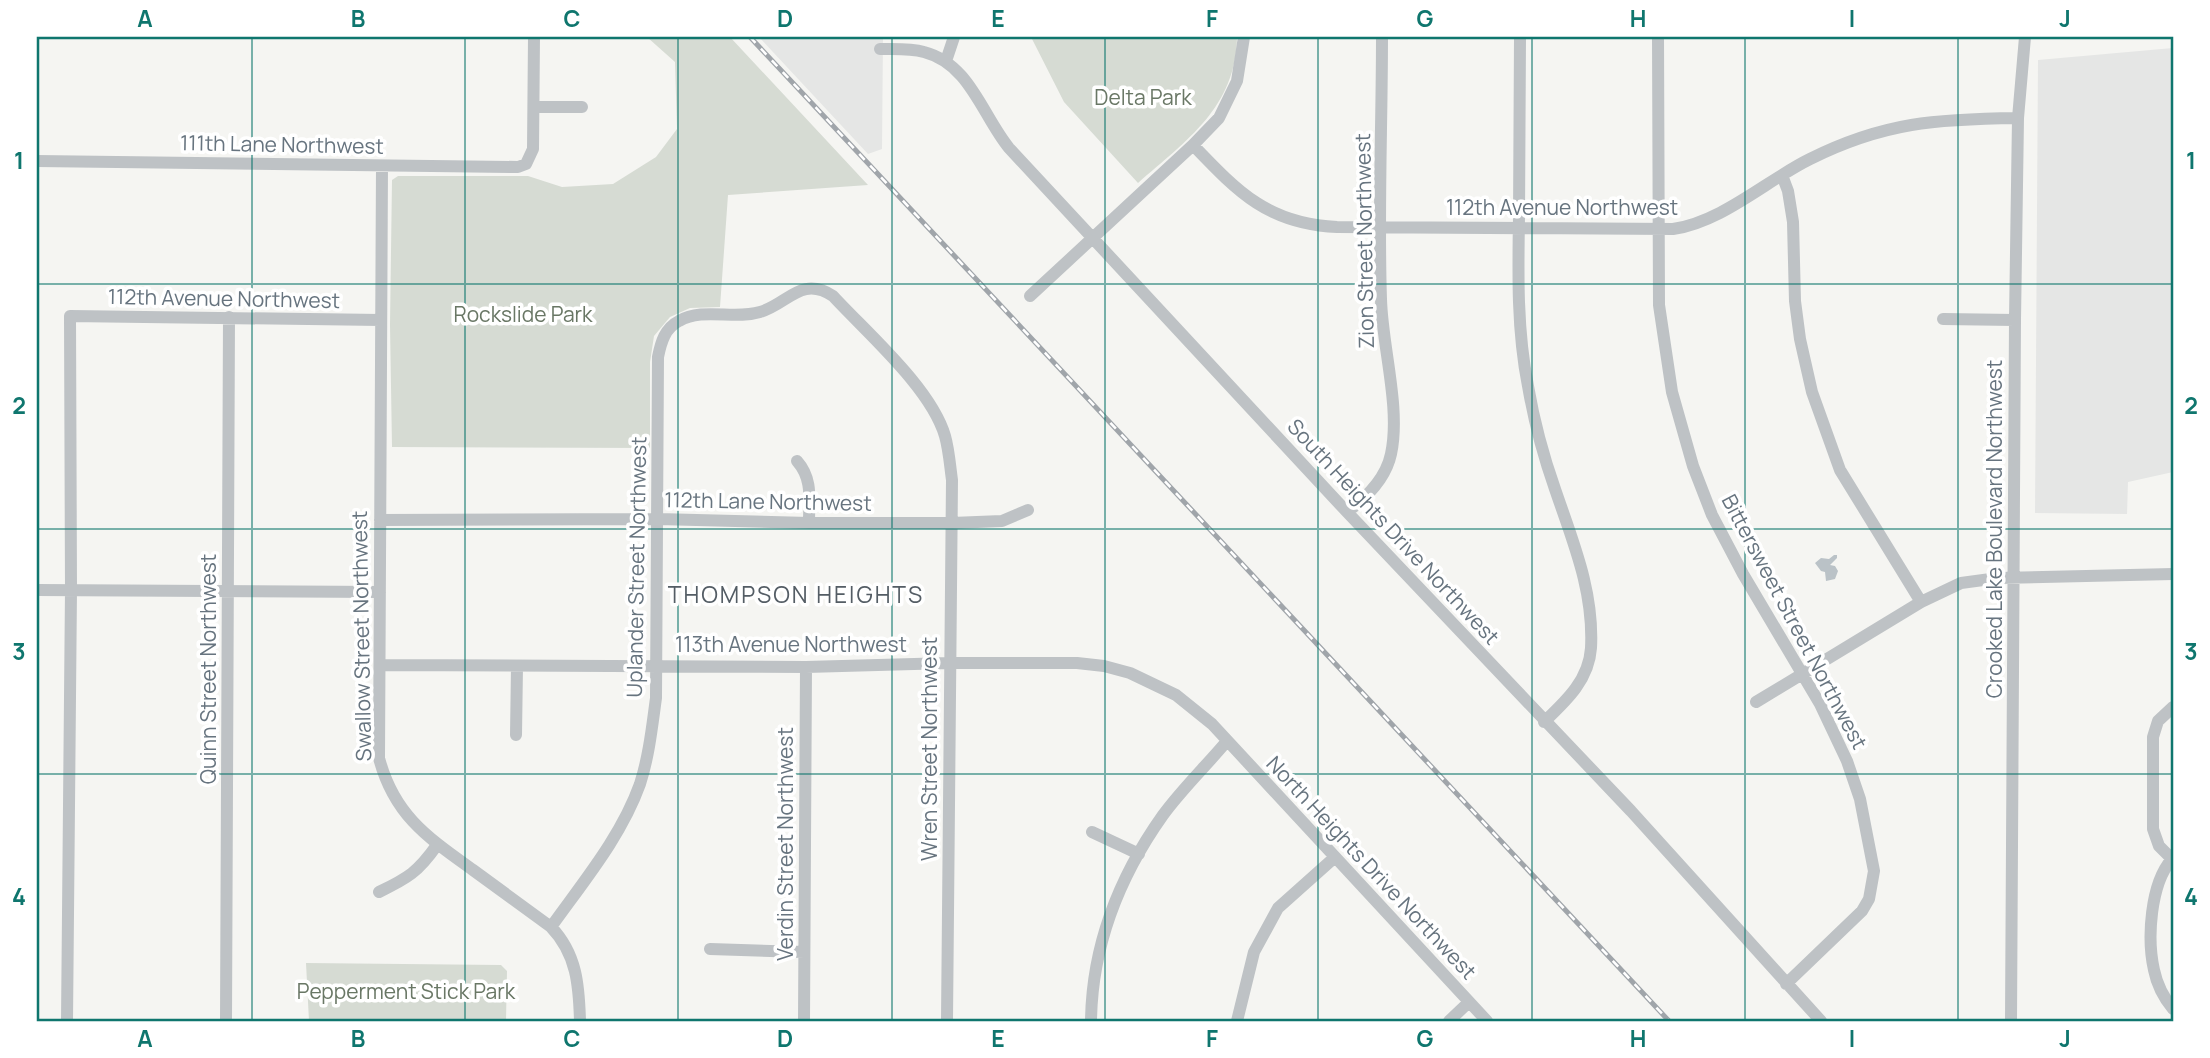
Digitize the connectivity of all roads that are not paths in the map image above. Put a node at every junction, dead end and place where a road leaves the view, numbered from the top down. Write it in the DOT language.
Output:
graph roads {
  1 [pos="534,37"];
  2 [pos="954,37"];
  3 [pos="1244,37"];
  4 [pos="1382,37"];
  5 [pos="1520,37"];
  6 [pos="1658,37"];
  7 [pos="2025,37"];
  8 [pos="880,49"];
  9 [pos="946,61"];
  10 [pos="534,107"];
  11 [pos="582,107"];
  12 [pos="2018,118"];
  13 [pos="1193,145"];
  14 [pos="37,161"];
  15 [pos="382,166"];
  16 [pos="1782,175"];
  17 [pos="1381,227"];
  18 [pos="1519,228"];
  19 [pos="1657,229"];
  20 [pos="1093,237"];
  21 [pos="806,288"];
  22 [pos="1030,296"];
  23 [pos="229,317"];
  24 [pos="1943,319"];
  25 [pos="381,320"];
  26 [pos="2015,320"];
  27 [pos="797,461"];
  28 [pos="1028,509"];
  29 [pos="1347,512"];
  30 [pos="658,519"];
  31 [pos="380,520"];
  32 [pos="809,523"];
  33 [pos="952,523"];
  34 [pos="2173,574"];
  35 [pos="2015,577"];
  36 [pos="37,590"];
  37 [pos="71,590"];
  38 [pos="229,592"];
  39 [pos="380,592"];
  40 [pos="1921,602"];
  41 [pos="950,663"];
  42 [pos="380,665"];
  43 [pos="656,665"];
  44 [pos="517,666"];
  45 [pos="806,667"];
  46 [pos="1803,673"];
  47 [pos="1756,702"];
  48 [pos="2173,707"];
  49 [pos="1544,722"];
  50 [pos="516,735"];
  51 [pos="1227,741"];
  52 [pos="1091,832"];
  53 [pos="437,845"];
  54 [pos="1139,854"];
  55 [pos="1334,858"];
  56 [pos="2173,858"];
  57 [pos="379,891"];
  58 [pos="551,927"];
  59 [pos="710,949"];
  60 [pos="804,952"];
  61 [pos="1786,984"];
  62 [pos="1469,1002"];
  63 [pos="2173,1009"];
  64 [pos="68,1021"];
  65 [pos="226,1021"];
  66 [pos="580,1021"];
  67 [pos="804,1021"];
  68 [pos="947,1021"];
  69 [pos="1091,1021"];
  70 [pos="1237,1021"];
  71 [pos="1450,1021"];
  72 [pos="1487,1021"];
  73 [pos="1821,1021"];
  74 [pos="2011,1021"];
  1 -- 10 [label="street"];
  2 -- 9 [label="street"];
  3 -- 13 [label="street"];
  4 -- 17 [label="street, Zion Street Northwest"];
  5 -- 18 [label="street"];
  6 -- 19 [label="street, Bittersweet Street Northwest"];
  7 -- 12 [label="street, Crooked Lake Boulevard Northwest"];
  8 -- 9 [label="street"];
  9 -- 20 [label="street, South Heights Drive Northwest"];
  10 -- 11 [label="street"];
  10 -- 15 [label="street, 111th Lane Northwest"];
  12 -- 16 [label="street, 112th Avenue Northwest"];
  12 -- 26 [label="street, Crooked Lake Boulevard Northwest"];
  13 -- 17 [label="street, 112th Avenue Northwest"];
  13 -- 20 [label="street"];
  14 -- 15 [label="street, 111th Lane Northwest"];
  15 -- 25 [label="street, Swallow Street Northwest"];
  16 -- 19 [label="street, 112th Avenue Northwest"];
  16 -- 40 [label="street"];
  17 -- 18 [label="street, 112th Avenue Northwest"];
  17 -- 29 [label="street, Zion Street Northwest"];
  18 -- 19 [label="street, 112th Avenue Northwest"];
  18 -- 49 [label="street"];
  19 -- 46 [label="street, Bittersweet Street Northwest"];
  20 -- 22 [label="street"];
  20 -- 29 [label="street, South Heights Drive Northwest"];
  21 -- 30 [label="street, Uplander Street Northwest"];
  21 -- 33 [label="street, Wren Street Northwest"];
  23 -- 25 [label="street, 112th Avenue Northwest"];
  23 -- 37 [label="street, 112th Avenue Northwest"];
  23 -- 38 [label="street, Quinn Street Northwest"];
  24 -- 26 [label="street"];
  25 -- 31 [label="street, Swallow Street Northwest"];
  26 -- 35 [label="street, Crooked Lake Boulevard Northwest"];
  27 -- 32 [label="street"];
  28 -- 33 [label="street, 112th Lane Northwest"];
  29 -- 49 [label="street, South Heights Drive Northwest"];
  30 -- 31 [label="street, 112th Lane Northwest"];
  30 -- 32 [label="street, 112th Lane Northwest"];
  30 -- 43 [label="street, Uplander Street Northwest"];
  31 -- 39 [label="street, Swallow Street Northwest"];
  32 -- 33 [label="street, 112th Lane Northwest"];
  33 -- 41 [label="street, Wren Street Northwest"];
  34 -- 35 [label="street"];
  35 -- 40 [label="street"];
  35 -- 74 [label="street, Crooked Lake Boulevard Northwest"];
  36 -- 37 [label="street"];
  37 -- 38 [label="street"];
  37 -- 64 [label="street"];
  38 -- 39 [label="street"];
  38 -- 65 [label="street, Quinn Street Northwest"];
  39 -- 42 [label="street, Swallow Street Northwest"];
  40 -- 46 [label="street"];
  41 -- 45 [label="street, 113th Avenue Northwest"];
  41 -- 51 [label="street, 113th Avenue Northwest"];
  41 -- 68 [label="street, Wren Street Northwest"];
  42 -- 44 [label="street, 113th Avenue Northwest"];
  42 -- 53 [label="street, Swallow Street Northwest"];
  43 -- 44 [label="street, 113th Avenue Northwest"];
  43 -- 45 [label="street, 113th Avenue Northwest"];
  43 -- 58 [label="street, Uplander Street Northwest"];
  44 -- 50 [label="street"];
  45 -- 60 [label="street, Verdin Street Northwest"];
  46 -- 47 [label="street"];
  46 -- 61 [label="street, Bittersweet Street Northwest"];
  48 -- 56 [label="street"];
  49 -- 61 [label="street, South Heights Drive Northwest"];
  51 -- 54 [label="street"];
  51 -- 55 [label="street, North Heights Drive Northwest"];
  52 -- 54 [label="street"];
  53 -- 57 [label="street"];
  53 -- 58 [label="street, Swallow Street Northwest"];
  54 -- 69 [label="street"];
  55 -- 62 [label="street, North Heights Drive Northwest"];
  55 -- 70 [label="street"];
  56 -- 63 [label="street"];
  58 -- 66 [label="street, Swallow Street Northwest"];
  59 -- 60 [label="street"];
  60 -- 67 [label="street, Verdin Street Northwest"];
  61 -- 73 [label="street, South Heights Drive Northwest"];
  62 -- 71 [label="street"];
  62 -- 72 [label="street, North Heights Drive Northwest"];
}
